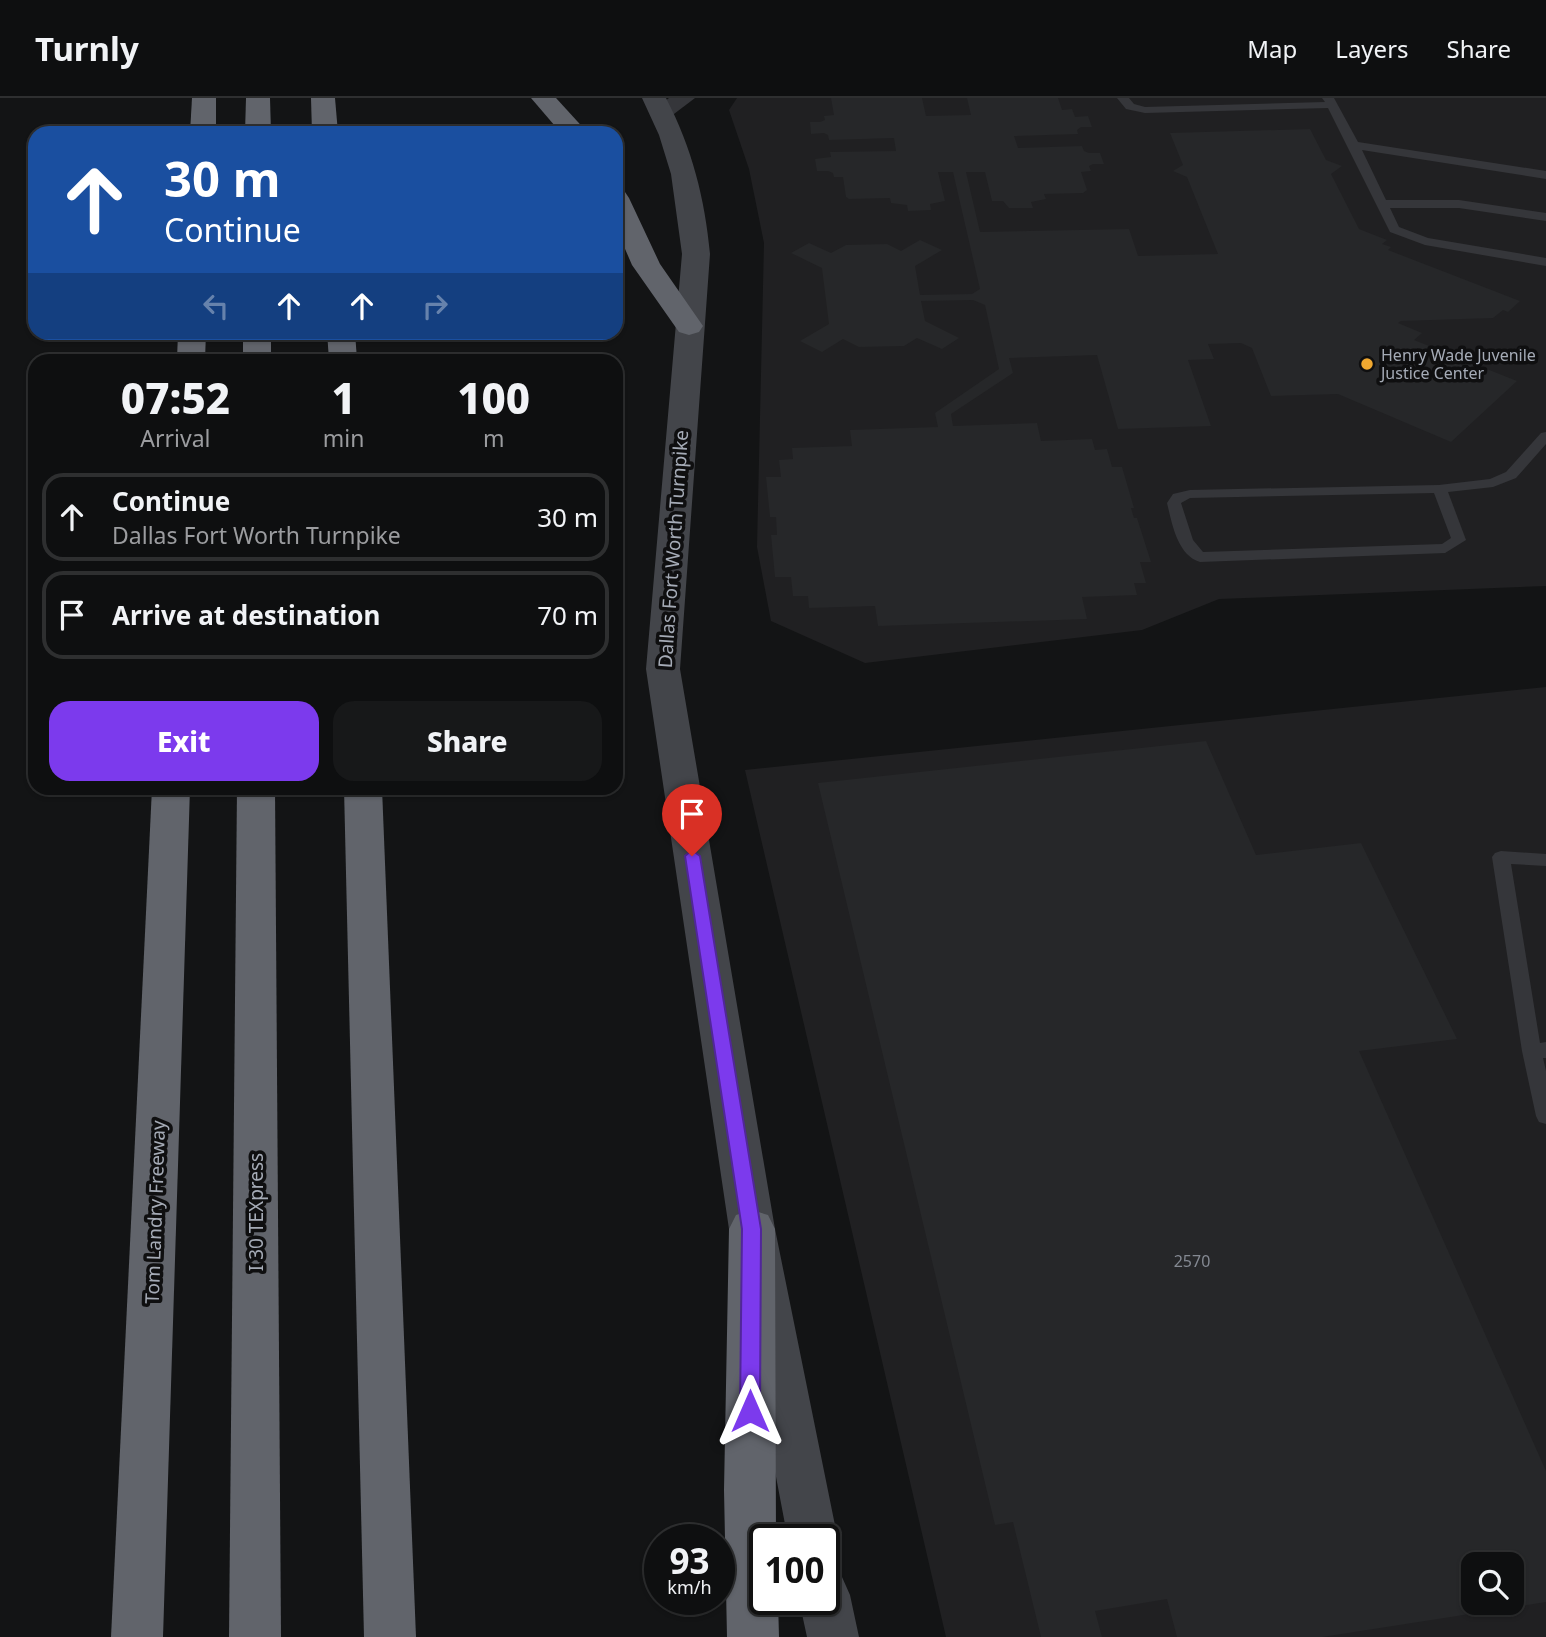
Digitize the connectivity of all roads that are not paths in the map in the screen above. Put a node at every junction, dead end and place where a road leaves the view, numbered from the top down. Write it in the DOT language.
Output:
graph roads {
  1 [pos="204,98"];
  2 [pos="258,98"];
  3 [pos="323,98"];
  4 [pos="543,98"];
  5 [pos="1123,98"];
  6 [pos="1330,102"];
  7 [pos="666,103"];
  8 [pos="203,126"];
  9 [pos="258,126"];
  10 [pos="325,126"];
  11 [pos="569,126"];
  12 [pos="1354,145"];
  13 [pos="1546,175"];
  14 [pos="1382,204"];
  15 [pos="623,214"];
  16 [pos="1546,216"];
  17 [pos="1546,262"];
  18 [pos="689,326"];
  19 [pos="1546,436"];
  20 [pos="1440,489"];
  21 [pos="172,795"];
  22 [pos="256,795"];
  23 [pos="363,795"];
  24 [pos="1546,860"];
  25 [pos="1539,1051"];
  26 [pos="1546,1116"];
  27 [pos="752,1229"];
  28 [pos="810,1524"];
  29 [pos="828,1615"];
  30 [pos="137,1637"];
  31 [pos="255,1637"];
  32 [pos="390,1637"];
  33 [pos="753,1637"];
  34 [pos="832,1637"];
  1 -- 8 [label="highway"];
  2 -- 9 [label="highway"];
  3 -- 10 [label="highway"];
  4 -- 11 [label="highway"];
  5 -- 6 [label="lane"];
  6 -- 12 [label="lane"];
  7 -- 18 [label="main road, Dallas Fort Worth Turnpike"];
  12 -- 13 [label="lane"];
  12 -- 14 [label="lane"];
  14 -- 16 [label="lane"];
  14 -- 17 [label="lane"];
  15 -- 18 [label="highway"];
  18 -- 27 [label="main road, Dallas Fort Worth Turnpike"];
  19 -- 20 [label="lane"];
  20 -- 20 [label="lane"];
  21 -- 30 [label="highway, Tom Landry Freeway"];
  22 -- 31 [label="highway, I 30 TEXpress"];
  23 -- 32 [label="highway"];
  24 -- 25 [label="lane"];
  25 -- 26 [label="lane"];
  27 -- 28 [label="main road, Dallas Fort Worth Turnpike"];
  27 -- 33 [label="highway"];
  29 -- 34 [label="main road"];
}
